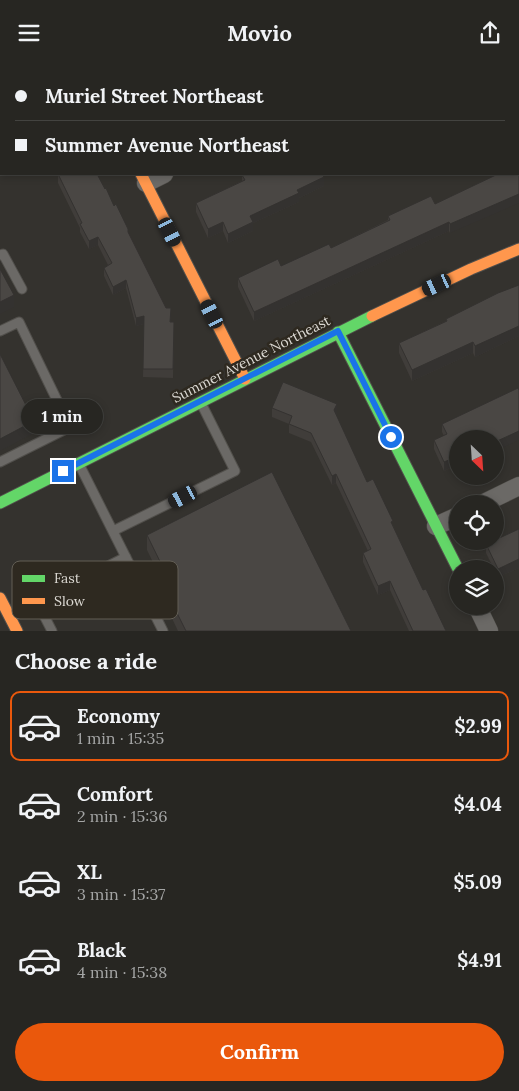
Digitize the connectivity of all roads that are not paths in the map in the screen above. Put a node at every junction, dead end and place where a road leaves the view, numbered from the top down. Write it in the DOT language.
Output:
graph roads {
  1 [pos="159,175"];
  2 [pos="143,178"];
  3 [pos="519,249"];
  4 [pos="0,255"];
  5 [pos="22,289"];
  6 [pos="0,331"];
  7 [pos="338,331"];
  8 [pos="245,379"];
  9 [pos="200,402"];
  10 [pos="0,462"];
  11 [pos="79,463"];
  12 [pos="519,486"];
  13 [pos="500,495"];
  14 [pos="0,503"];
  15 [pos="449,520"];
  16 [pos="436,526"];
  17 [pos="113,531"];
  18 [pos="126,557"];
  19 [pos="453,560"];
  20 [pos="118,561"];
  21 [pos="128,561"];
  22 [pos="0,598"];
  23 [pos="481,615"];
  24 [pos="46,619"];
  25 [pos="157,619"];
  26 [pos="17,631"];
  27 [pos="52,631"];
  28 [pos="163,631"];
  29 [pos="489,631"];
  1 -- 2 [label="street"];
  2 -- 8 [label="street"];
  3 -- 7 [label="street, Summer Avenue Northeast"];
  4 -- 5 [label="lane"];
  6 -- 10 [label="lane"];
  7 -- 8 [label="street, Summer Avenue Northeast"];
  7 -- 16 [label="street"];
  8 -- 9 [label="street, Summer Avenue Northeast"];
  9 -- 11 [label="street, Summer Avenue Northeast"];
  9 -- 17 [label="lane"];
  11 -- 14 [label="street, Summer Avenue Northeast"];
  11 -- 17 [label="lane"];
  12 -- 13 [label="street"];
  15 -- 16 [label="street"];
  16 -- 19 [label="street"];
  17 -- 18 [label="lane"];
  18 -- 20 [label="lane"];
  18 -- 21 [label="lane"];
  22 -- 26 [label="street"];
  23 -- 29 [label="street"];
  24 -- 27 [label="lane"];
  25 -- 28 [label="lane"];
}
